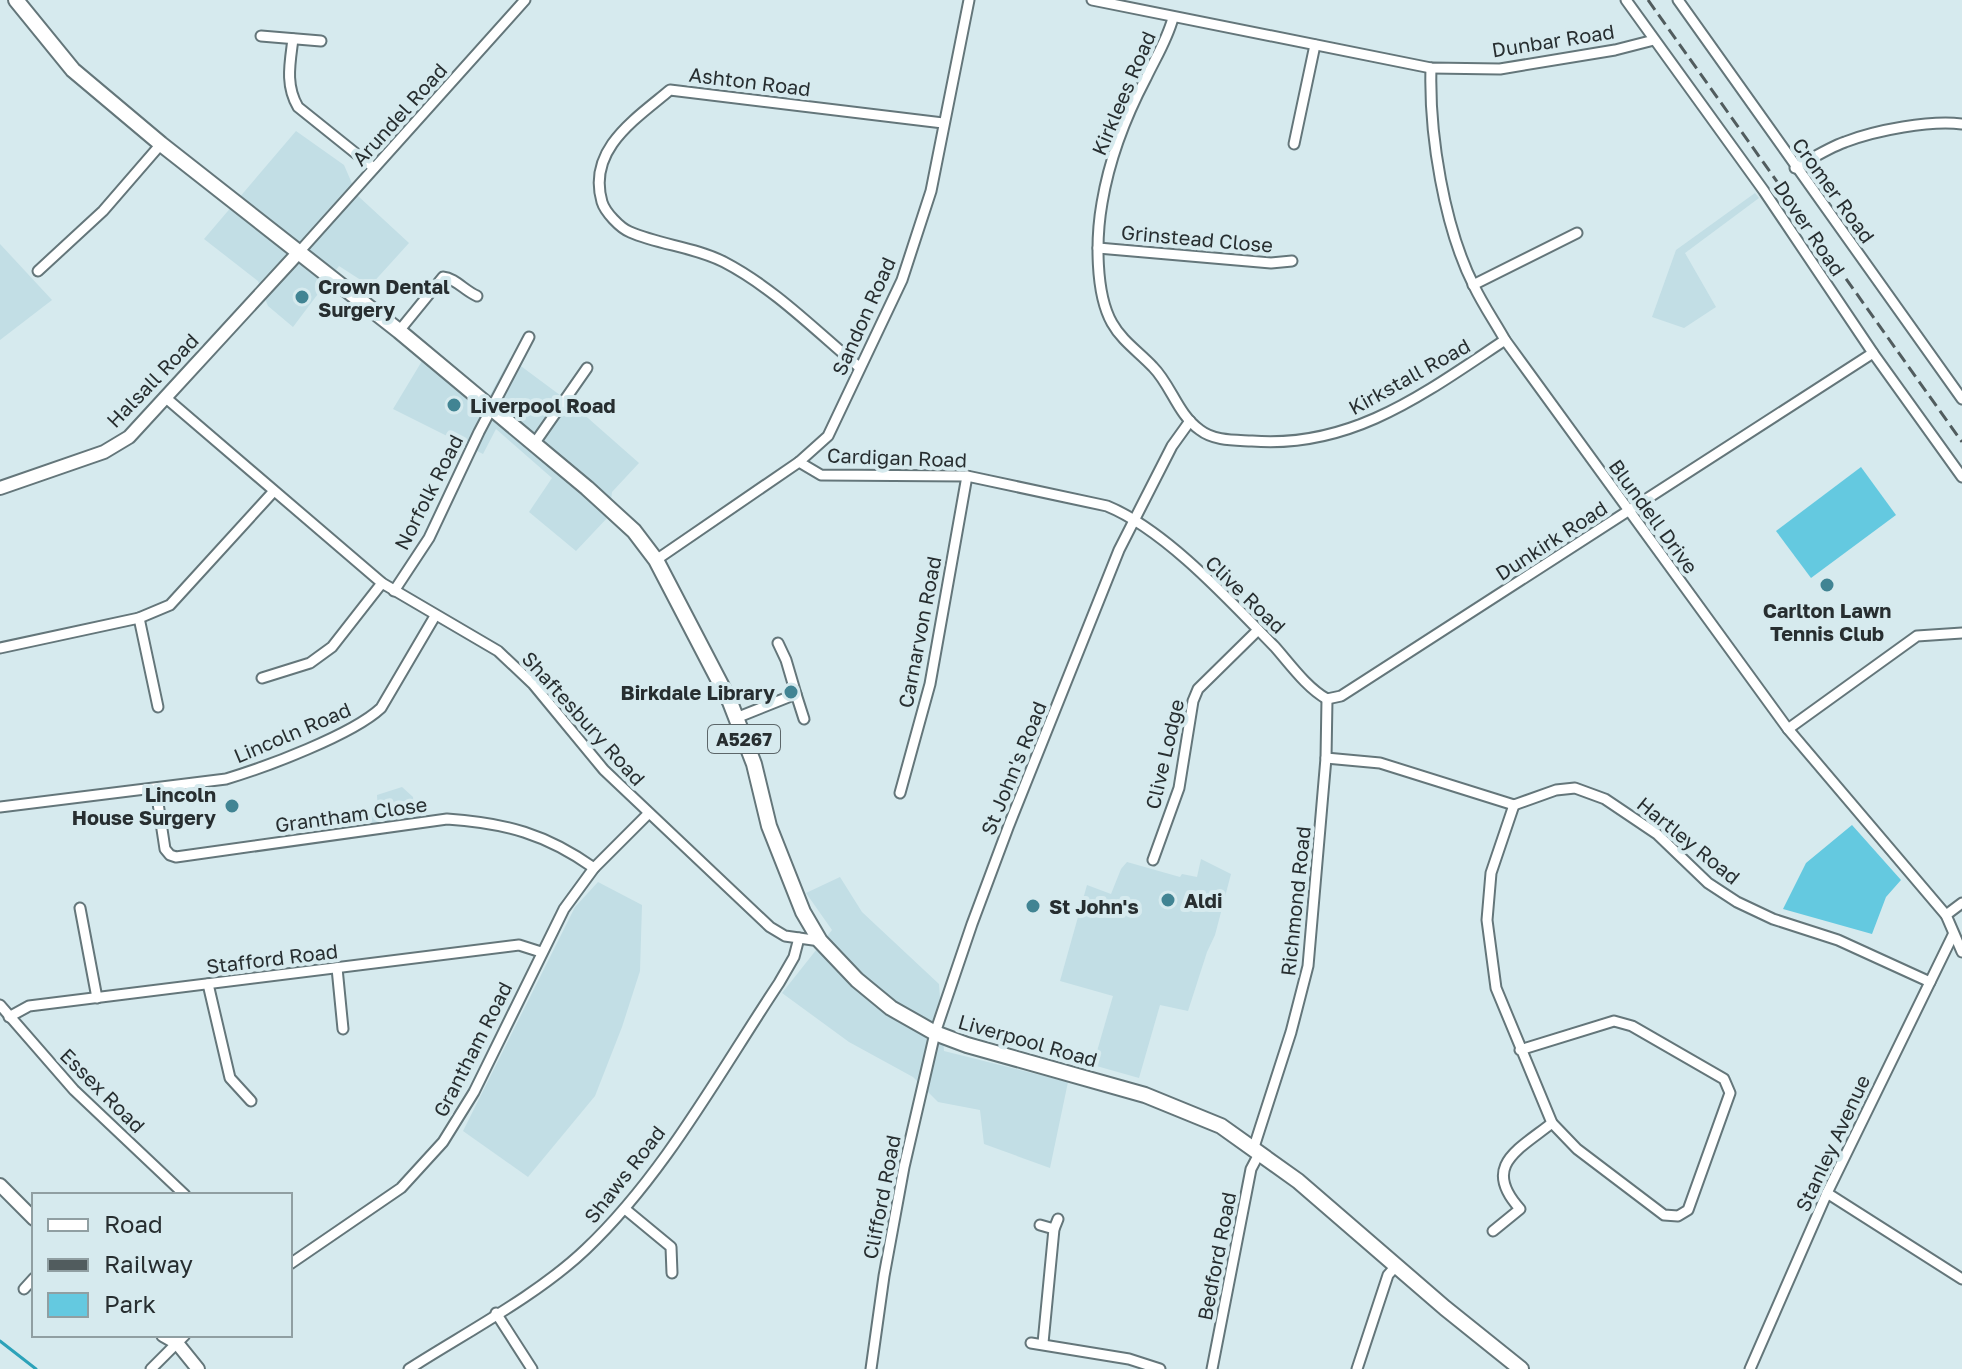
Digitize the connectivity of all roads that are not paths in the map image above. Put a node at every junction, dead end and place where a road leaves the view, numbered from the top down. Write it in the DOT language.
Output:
graph roads {
  1 [pos="16,0"];
  2 [pos="525,0"];
  3 [pos="969,0"];
  4 [pos="1092,0"];
  5 [pos="1626,0"];
  6 [pos="1678,0"];
  7 [pos="1173,18"];
  8 [pos="261,36"];
  9 [pos="293,39"];
  10 [pos="1654,40"];
  11 [pos="321,41"];
  12 [pos="1315,45"];
  13 [pos="1431,68"];
  14 [pos="943,123"];
  15 [pos="1962,124"];
  16 [pos="161,144"];
  17 [pos="1294,144"];
  18 [pos="374,168"];
  19 [pos="1795,168"];
  20 [pos="1577,233"];
  21 [pos="1098,248"];
  22 [pos="299,252"];
  23 [pos="1292,261"];
  24 [pos="38,271"];
  25 [pos="1473,285"];
  26 [pos="477,296"];
  27 [pos="399,331"];
  28 [pos="529,337"];
  29 [pos="1505,340"];
  30 [pos="1873,353"];
  31 [pos="859,367"];
  32 [pos="587,368"];
  33 [pos="166,398"];
  34 [pos="1962,399"];
  35 [pos="491,408"];
  36 [pos="1190,421"];
  37 [pos="534,444"];
  38 [pos="799,462"];
  39 [pos="967,476"];
  40 [pos="1962,477"];
  41 [pos="0,488"];
  42 [pos="274,491"];
  43 [pos="1628,512"];
  44 [pos="1135,521"];
  45 [pos="656,560"];
  46 [pos="382,583"];
  47 [pos="394,591"];
  48 [pos="435,616"];
  49 [pos="139,618"];
  50 [pos="1258,630"];
  51 [pos="1962,633"];
  52 [pos="778,643"];
  53 [pos="0,648"];
  54 [pos="262,678"];
  55 [pos="796,694"];
  56 [pos="1327,699"];
  57 [pos="158,707"];
  58 [pos="736,718"];
  59 [pos="804,719"];
  60 [pos="1788,729"];
  61 [pos="1326,758"];
  62 [pos="156,790"];
  63 [pos="900,793"];
  64 [pos="1514,805"];
  65 [pos="0,807"];
  66 [pos="648,814"];
  67 [pos="1153,860"];
  68 [pos="594,868"];
  69 [pos="1962,903"];
  70 [pos="80,908"];
  71 [pos="1946,915"];
  72 [pos="1953,935"];
  73 [pos="799,938"];
  74 [pos="820,941"];
  75 [pos="541,952"];
  76 [pos="1962,952"];
  77 [pos="337,968"];
  78 [pos="1930,982"];
  79 [pos="208,984"];
  80 [pos="97,998"];
  81 [pos="0,1005"];
  82 [pos="9,1017"];
  83 [pos="343,1029"];
  84 [pos="935,1033"];
  85 [pos="1520,1050"];
  86 [pos="251,1101"];
  87 [pos="1552,1123"];
  88 [pos="1257,1150"];
  89 [pos="0,1185"];
  90 [pos="183,1193"];
  91 [pos="1827,1193"];
  92 [pos="625,1209"];
  93 [pos="32,1217"];
  94 [pos="1040,1225"];
  95 [pos="1493,1231"];
  96 [pos="292,1263"];
  97 [pos="1396,1266"];
  98 [pos="672,1273"];
  99 [pos="1962,1279"];
  100 [pos="32,1280"];
  101 [pos="24,1289"];
  102 [pos="496,1313"];
  103 [pos="181,1339"];
  104 [pos="1031,1343"];
  105 [pos="1043,1343"];
  106 [pos="151,1369"];
  107 [pos="198,1369"];
  108 [pos="409,1369"];
  109 [pos="532,1369"];
  110 [pos="871,1369"];
  111 [pos="1160,1369"];
  112 [pos="1212,1369"];
  113 [pos="1357,1369"];
  114 [pos="1521,1369"];
  115 [pos="1750,1369"];
  1 -- 16 [label="main road, Liverpool Road / A5267"];
  2 -- 18 [label="street, Arundel Road"];
  3 -- 14 [label="street, Sandon Road"];
  4 -- 7 [label="street, Dunbar Road"];
  5 -- 10 [label="street, Dover Road"];
  6 -- 19 [label="street, Cromer Road"];
  7 -- 12 [label="street, Dunbar Road"];
  7 -- 21 [label="street, Kirklees Road"];
  8 -- 9 [label="street"];
  9 -- 11 [label="street"];
  9 -- 18 [label="street"];
  10 -- 13 [label="street, Dunbar Road"];
  10 -- 30 [label="street, Dover Road"];
  12 -- 13 [label="street, Dunbar Road"];
  12 -- 17 [label="street"];
  13 -- 25 [label="street, Blundell Drive"];
  14 -- 31 [label="street, Sandon Road"];
  14 -- 31 [label="street, Ashton Road"];
  15 -- 19 [label="street"];
  16 -- 22 [label="main road, Liverpool Road / A5267"];
  16 -- 24 [label="street"];
  18 -- 22 [label="street, Arundel Road"];
  19 -- 34 [label="street, Cromer Road"];
  20 -- 25 [label="street"];
  21 -- 23 [label="street, Grinstead Close"];
  21 -- 36 [label="street, Kirklees Road"];
  22 -- 27 [label="main road, Liverpool Road / A5267"];
  22 -- 33 [label="street, Halsall Road"];
  25 -- 29 [label="street, Blundell Drive"];
  26 -- 27 [label="street"];
  27 -- 35 [label="main road, Liverpool Road / A5267"];
  28 -- 35 [label="street, Norfolk Road"];
  29 -- 36 [label="street, Kirkstall Road"];
  29 -- 43 [label="street, Blundell Drive"];
  30 -- 40 [label="street, Dover Road"];
  30 -- 43 [label="street, Dunkirk Road"];
  31 -- 38 [label="street, Sandon Road"];
  32 -- 37 [label="street"];
  33 -- 41 [label="street, Halsall Road"];
  33 -- 42 [label="street, Shaftesbury Road"];
  35 -- 37 [label="main road, Liverpool Road / A5267"];
  35 -- 47 [label="street, Norfolk Road"];
  36 -- 44 [label="street"];
  37 -- 45 [label="main road, Liverpool Road / A5267"];
  38 -- 39 [label="street, Cardigan Road"];
  38 -- 45 [label="street, Sandon Road"];
  39 -- 44 [label="street, Cardigan Road"];
  39 -- 63 [label="street, Carnarvon Road"];
  42 -- 46 [label="street, Shaftesbury Road"];
  42 -- 49 [label="street"];
  43 -- 56 [label="street, Dunkirk Road"];
  43 -- 60 [label="street, Blundell Drive"];
  44 -- 50 [label="street, Clive Road"];
  44 -- 84 [label="street, St John's Road"];
  45 -- 58 [label="main road, Liverpool Road / A5267"];
  46 -- 47 [label="street, Shaftesbury Road"];
  46 -- 54 [label="street"];
  47 -- 48 [label="street, Shaftesbury Road"];
  48 -- 62 [label="street, Lincoln Road"];
  48 -- 66 [label="street, Shaftesbury Road"];
  49 -- 53 [label="street"];
  49 -- 57 [label="street"];
  50 -- 56 [label="street, Clive Road"];
  50 -- 67 [label="street, Clive Lodge"];
  51 -- 60 [label="street"];
  52 -- 55 [label="street"];
  55 -- 58 [label="street"];
  55 -- 59 [label="street"];
  56 -- 61 [label="street, Richmond Road"];
  58 -- 74 [label="main road, Liverpool Road / A5267"];
  60 -- 71 [label="street, Blundell Drive"];
  61 -- 64 [label="street"];
  61 -- 88 [label="street, Richmond Road"];
  62 -- 65 [label="street, Lincoln Road"];
  62 -- 68 [label="street, Grantham Close"];
  64 -- 78 [label="street, Hartley Road"];
  64 -- 85 [label="street"];
  66 -- 68 [label="street, Grantham Road"];
  66 -- 73 [label="street, Shaftesbury Road"];
  68 -- 75 [label="street, Grantham Road"];
  69 -- 71 [label="street"];
  70 -- 80 [label="street"];
  71 -- 72 [label="street, Blundell Drive"];
  72 -- 76 [label="street, Blundell Drive"];
  72 -- 78 [label="street, Stanley Avenue"];
  73 -- 74 [label="street, Shaftesbury Road"];
  73 -- 92 [label="street, Shaws Road"];
  74 -- 84 [label="main road, Liverpool Road / A5267"];
  75 -- 77 [label="street, Stafford Road"];
  75 -- 96 [label="street, Grantham Road"];
  77 -- 79 [label="street, Stafford Road"];
  77 -- 83 [label="street"];
  78 -- 91 [label="street, Stanley Avenue"];
  79 -- 80 [label="street, Stafford Road"];
  79 -- 86 [label="street"];
  80 -- 82 [label="street, Stafford Road"];
  81 -- 82 [label="street, Essex Road"];
  82 -- 90 [label="street, Essex Road"];
  84 -- 88 [label="main road, Liverpool Road / A5267"];
  84 -- 110 [label="street, Clifford Road"];
  85 -- 87 [label="street"];
  85 -- 87 [label="street"];
  87 -- 95 [label="street"];
  88 -- 97 [label="main road, Liverpool Road / A5267"];
  88 -- 112 [label="street, Bedford Road"];
  89 -- 93 [label="street"];
  91 -- 99 [label="street"];
  91 -- 115 [label="street, Stanley Avenue"];
  92 -- 98 [label="street"];
  92 -- 102 [label="street, Shaws Road"];
  94 -- 105 [label="street"];
  97 -- 113 [label="street"];
  97 -- 114 [label="main road, Liverpool Road / A5267"];
  100 -- 101 [label="street"];
  102 -- 108 [label="street, Shaws Road"];
  102 -- 109 [label="street"];
  103 -- 106 [label="street"];
  103 -- 107 [label="street"];
  104 -- 105 [label="street"];
  105 -- 111 [label="street"];
}
